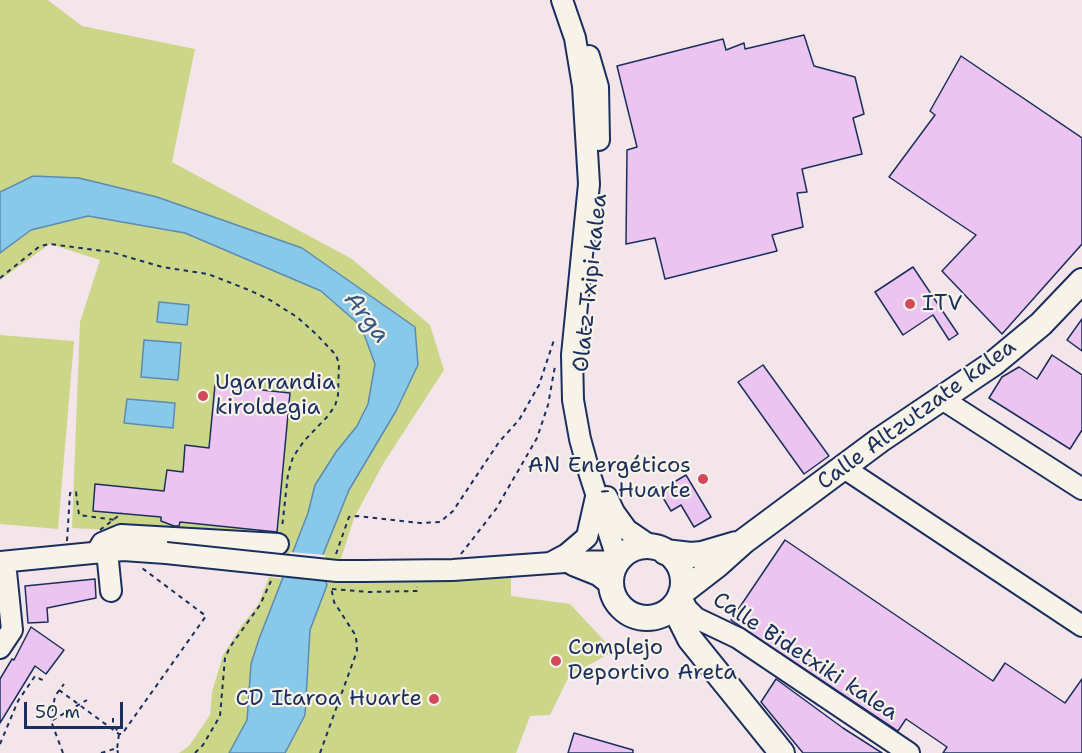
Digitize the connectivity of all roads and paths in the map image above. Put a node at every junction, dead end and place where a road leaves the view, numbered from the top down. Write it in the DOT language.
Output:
graph roads {
  1 [pos="562,0"];
  2 [pos="572,0"];
  3 [pos="0,278"];
  4 [pos="1082,280"];
  5 [pos="554,340"];
  6 [pos="555,366"];
  7 [pos="942,399"];
  8 [pos="844,468"];
  9 [pos="1082,489"];
  10 [pos="596,494"];
  11 [pos="122,513"];
  12 [pos="119,520"];
  13 [pos="100,530"];
  14 [pos="744,541"];
  15 [pos="278,544"];
  16 [pos="659,549"];
  17 [pos="102,552"];
  18 [pos="66,555"];
  19 [pos="459,558"];
  20 [pos="335,559"];
  21 [pos="618,561"];
  22 [pos="3,562"];
  23 [pos="558,563"];
  24 [pos="142,568"];
  25 [pos="272,574"];
  26 [pos="332,579"];
  27 [pos="612,586"];
  28 [pos="397,587"];
  29 [pos="331,589"];
  30 [pos="111,591"];
  31 [pos="678,598"];
  32 [pos="653,618"];
  33 [pos="1082,626"];
  34 [pos="6,630"];
  35 [pos="0,648"];
  36 [pos="44,681"];
  37 [pos="64,684"];
  38 [pos="59,690"];
  39 [pos="87,699"];
  40 [pos="81,705"];
  41 [pos="113,718"];
  42 [pos="51,721"];
  43 [pos="119,734"];
  44 [pos="0,744"];
  45 [pos="118,751"];
  46 [pos="63,753"];
  47 [pos="101,753"];
  48 [pos="195,753"];
  49 [pos="320,753"];
  50 [pos="771,753"];
  51 [pos="782,753"];
  52 [pos="909,753"];
  1 -- 10 [label="street, Olatz Txipi kalea"];
  2 -- 16 [label="street, Olatz Txipi kalea"];
  3 -- 15 [label="path"];
  4 -- 7 [label="main road, Calle Altzutzate kalea"];
  5 -- 20 [label="path"];
  6 -- 19 [label="path"];
  7 -- 8 [label="main road, Calle Altzutzate kalea"];
  7 -- 9 [label="street"];
  8 -- 14 [label="main road, Calle Altzutzate kalea"];
  8 -- 33 [label="street"];
  10 -- 21 [label="street, Olatz Txipi kalea"];
  10 -- 23 [label="street"];
  11 -- 13 [label="path, bridge"];
  12 -- 18 [label="path"];
  14 -- 16 [label="main road"];
  14 -- 31 [label="main road"];
  15 -- 17 [label="street"];
  16 -- 21 [label="main road"];
  16 -- 31 [label="main road"];
  17 -- 18 [label="street"];
  17 -- 23 [label="street, bridge"];
  17 -- 30 [label="street"];
  18 -- 22 [label="street"];
  21 -- 23 [label="street"];
  21 -- 27 [label="main road"];
  22 -- 34 [label="street"];
  23 -- 27 [label="street"];
  24 -- 43 [label="path"];
  25 -- 48 [label="path"];
  26 -- 29 [label="path"];
  27 -- 32 [label="main road"];
  28 -- 29 [label="path"];
  29 -- 49 [label="path"];
  31 -- 32 [label="main road"];
  31 -- 51 [label="main road"];
  31 -- 52 [label="street, Calle Bidetxiki kalea"];
  32 -- 50 [label="main road"];
  34 -- 35 [label="street"];
  36 -- 44 [label="path"];
  37 -- 38 [label="path"];
  38 -- 40 [label="path"];
  38 -- 42 [label="path"];
  39 -- 40 [label="path"];
  40 -- 42 [label="path"];
  40 -- 43 [label="path"];
  41 -- 43 [label="path"];
  42 -- 46 [label="path"];
  43 -- 45 [label="path"];
  45 -- 47 [label="path"];
}
